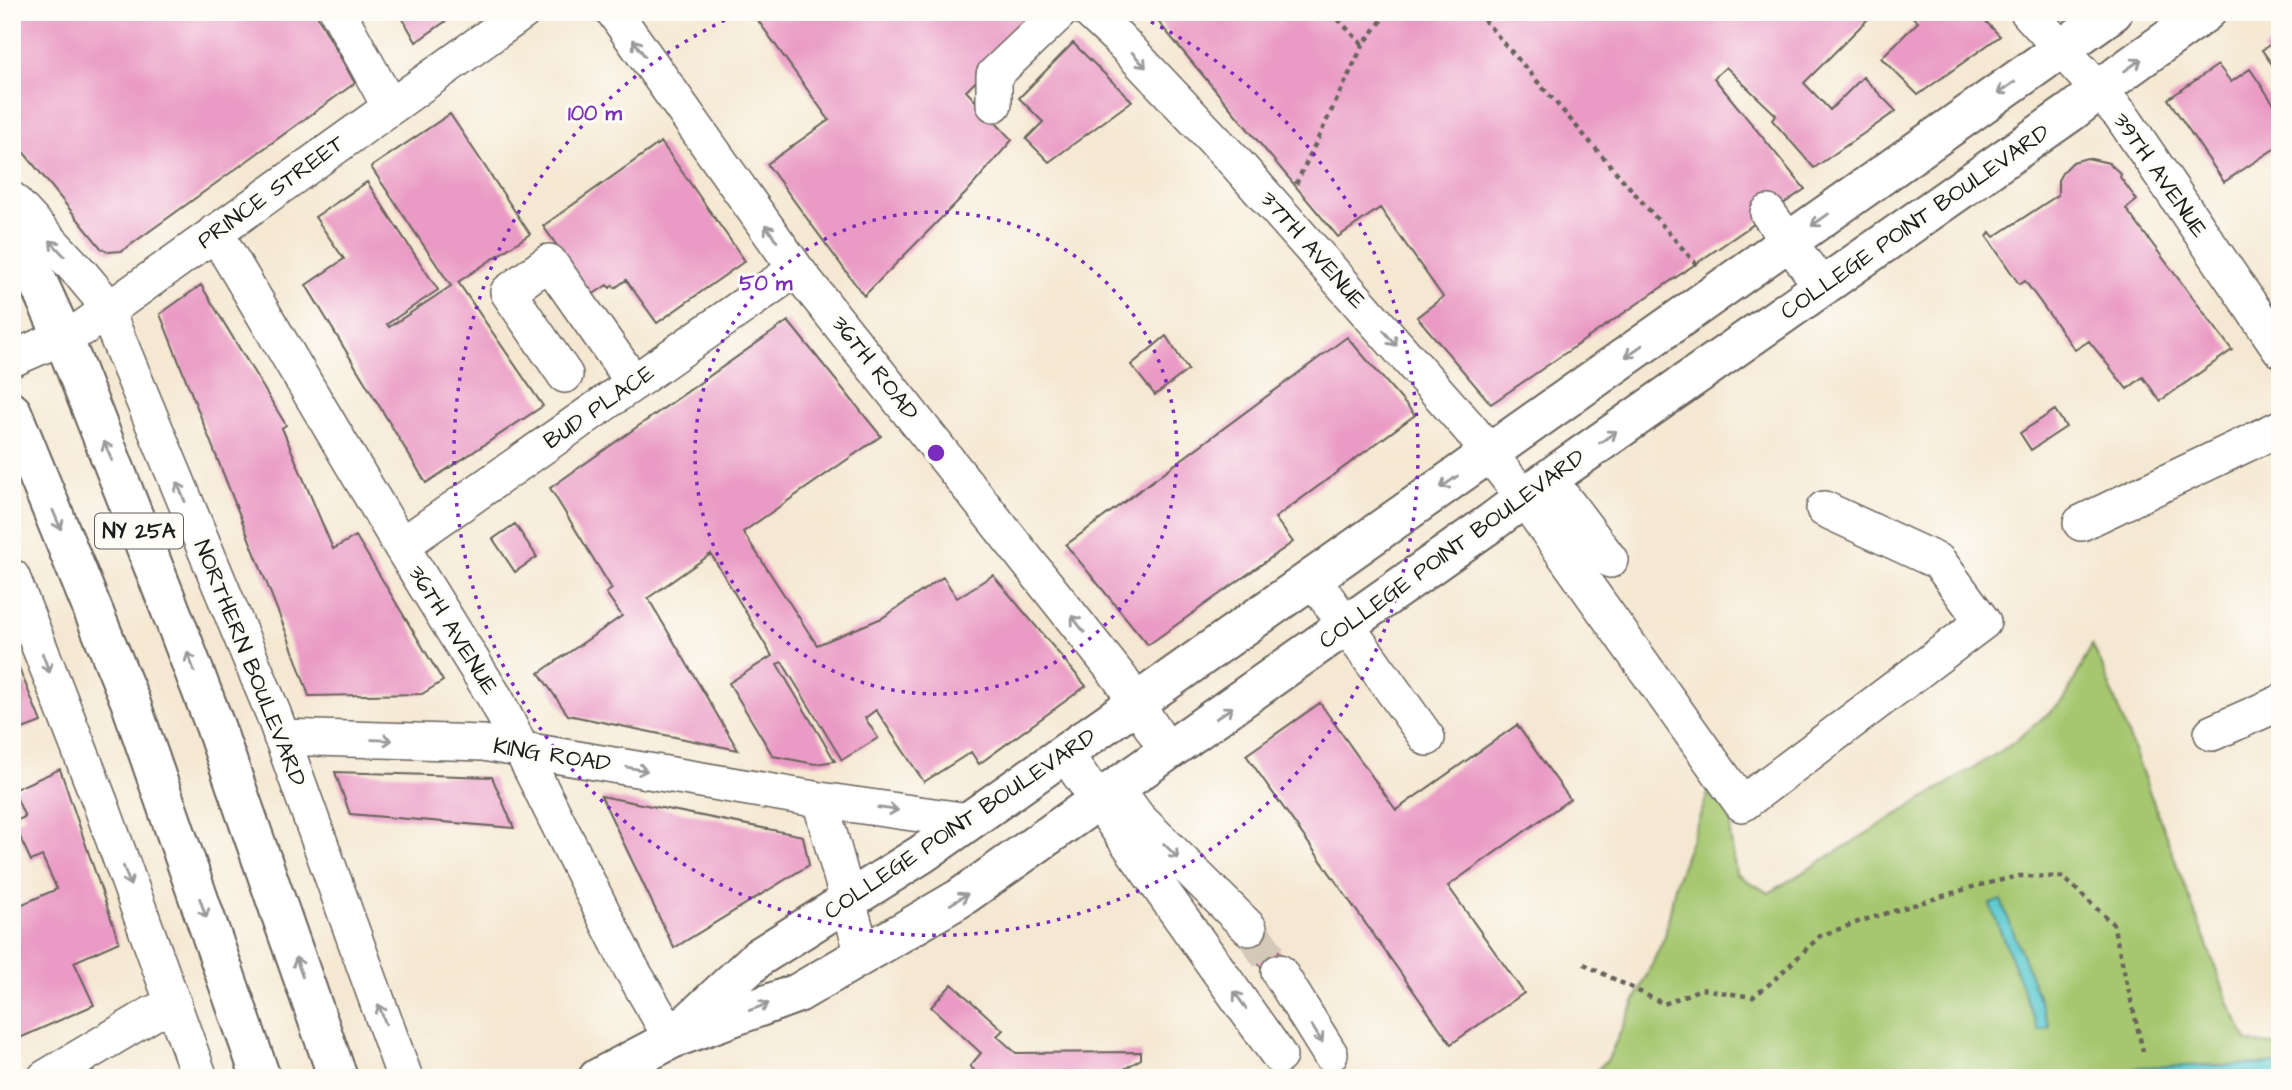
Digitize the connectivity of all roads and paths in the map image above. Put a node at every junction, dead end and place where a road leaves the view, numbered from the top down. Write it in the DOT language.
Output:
graph roads {
  1 [pos="338,12"];
  2 [pos="523,12"];
  3 [pos="614,12"];
  4 [pos="1059,12"];
  5 [pos="1090,12"];
  6 [pos="1331,12"];
  7 [pos="1388,12"];
  8 [pos="1477,12"];
  9 [pos="2028,12"];
  10 [pos="2113,12"];
  11 [pos="2206,12"];
  12 [pos="1363,45"];
  13 [pos="2062,49"];
  14 [pos="2098,90"];
  15 [pos="994,104"];
  16 [pos="390,107"];
  17 [pos="1295,185"];
  18 [pos="12,200"];
  19 [pos="1778,227"];
  20 [pos="215,232"];
  21 [pos="12,238"];
  22 [pos="796,269"];
  23 [pos="1702,271"];
  24 [pos="1822,287"];
  25 [pos="106,311"];
  26 [pos="62,337"];
  27 [pos="2280,349"];
  28 [pos="12,359"];
  29 [pos="565,375"];
  30 [pos="634,383"];
  31 [pos="12,412"];
  32 [pos="2280,428"];
  33 [pos="1490,453"];
  34 [pos="1537,488"];
  35 [pos="1824,509"];
  36 [pos="2081,523"];
  37 [pos="401,546"];
  38 [pos="1610,560"];
  39 [pos="12,577"];
  40 [pos="1313,579"];
  41 [pos="1346,626"];
  42 [pos="2280,703"];
  43 [pos="1136,704"];
  44 [pos="2212,733"];
  45 [pos="281,737"];
  46 [pos="1427,738"];
  47 [pos="1074,748"];
  48 [pos="520,749"];
  49 [pos="1168,752"];
  50 [pos="1108,794"];
  51 [pos="820,800"];
  52 [pos="969,821"];
  53 [pos="848,900"];
  54 [pos="1249,928"];
  55 [pos="863,955"];
  56 [pos="1584,964"];
  57 [pos="1279,972"];
  58 [pos="174,1004"];
  59 [pos="672,1038"];
  60 [pos="2143,1051"];
  61 [pos="1330,1054"];
  62 [pos="1279,1056"];
  63 [pos="45,1078"];
  64 [pos="200,1078"];
  65 [pos="261,1078"];
  66 [pos="338,1078"];
  67 [pos="405,1078"];
  68 [pos="598,1078"];
  1 -- 16 [label="street"];
  2 -- 16 [label="street, PRINCE STREET"];
  22 -- 3 [label="street, 36TH ROAD, one-way"];
  4 -- 15 [label="street"];
  5 -- 33 [label="street, 37TH AVENUE, one-way"];
  6 -- 12 [label="path"];
  7 -- 12 [label="path"];
  8 -- 23 [label="path"];
  9 -- 13 [label="street, 39TH AVENUE"];
  10 -- 13 [label="main road, COLLEGE POINT BOULEVARD"];
  14 -- 11 [label="main road, COLLEGE POINT BOULEVARD, one-way"];
  12 -- 17 [label="path"];
  13 -- 14 [label="street, 39TH AVENUE"];
  13 -- 19 [label="main road, COLLEGE POINT BOULEVARD, one-way"];
  14 -- 24 [label="main road, COLLEGE POINT BOULEVARD"];
  14 -- 27 [label="street, 39TH AVENUE"];
  16 -- 20 [label="street, PRINCE STREET"];
  25 -- 18 [label="street, NORTHERN BOULEVARD, one-way"];
  19 -- 24 [label="street"];
  19 -- 33 [label="main road, COLLEGE POINT BOULEVARD, one-way"];
  20 -- 25 [label="street, PRINCE STREET"];
  20 -- 37 [label="street, 36TH AVENUE"];
  21 -- 26 [label="main road, NY 25A"];
  22 -- 30 [label="street, BUD PLACE"];
  43 -- 22 [label="street, 36TH ROAD, one-way"];
  34 -- 24 [label="main road, COLLEGE POINT BOULEVARD, one-way"];
  25 -- 26 [label="street, PRINCE STREET"];
  45 -- 25 [label="street, NORTHERN BOULEVARD, one-way"];
  26 -- 28 [label="street, PRINCE STREET"];
  66 -- 26 [label="main road, NY 25A, one-way"];
  29 -- 30 [label="street"];
  30 -- 37 [label="street, BUD PLACE"];
  31 -- 65 [label="main road, NY 25A, one-way"];
  32 -- 36 [label="street"];
  33 -- 34 [label="street, 37TH AVENUE"];
  33 -- 40 [label="main road, COLLEGE POINT BOULEVARD, one-way"];
  34 -- 35 [label="street"];
  34 -- 38 [label="street"];
  34 -- 41 [label="main road, COLLEGE POINT BOULEVARD"];
  37 -- 48 [label="street, 36TH AVENUE"];
  39 -- 58 [label="street, one-way"];
  40 -- 41 [label="street"];
  40 -- 43 [label="main road, COLLEGE POINT BOULEVARD"];
  41 -- 46 [label="street"];
  49 -- 41 [label="main road, COLLEGE POINT BOULEVARD, one-way"];
  42 -- 44 [label="street"];
  43 -- 47 [label="main road, COLLEGE POINT BOULEVARD"];
  43 -- 49 [label="street, 36TH ROAD"];
  45 -- 48 [label="street, KING ROAD, one-way"];
  67 -- 45 [label="street, NORTHERN BOULEVARD, one-way"];
  47 -- 50 [label="street"];
  47 -- 52 [label="main road, COLLEGE POINT BOULEVARD"];
  48 -- 51 [label="street, KING ROAD, one-way"];
  48 -- 59 [label="street, 36TH AVENUE"];
  49 -- 50 [label="main road, COLLEGE POINT BOULEVARD"];
  50 -- 54 [label="street, one-way"];
  55 -- 50 [label="main road, COLLEGE POINT BOULEVARD, one-way"];
  62 -- 50 [label="street, one-way"];
  51 -- 52 [label="street, KING ROAD, one-way"];
  51 -- 53 [label="street"];
  52 -- 53 [label="main road, COLLEGE POINT BOULEVARD"];
  53 -- 55 [label="street"];
  53 -- 59 [label="main road, COLLEGE POINT BOULEVARD"];
  59 -- 55 [label="main road, COLLEGE POINT BOULEVARD, one-way"];
  56 -- 60 [label="path"];
  57 -- 61 [label="street, one-way"];
  58 -- 63 [label="street"];
  58 -- 64 [label="street"];
  59 -- 68 [label="main road, COLLEGE POINT BOULEVARD"];
}
